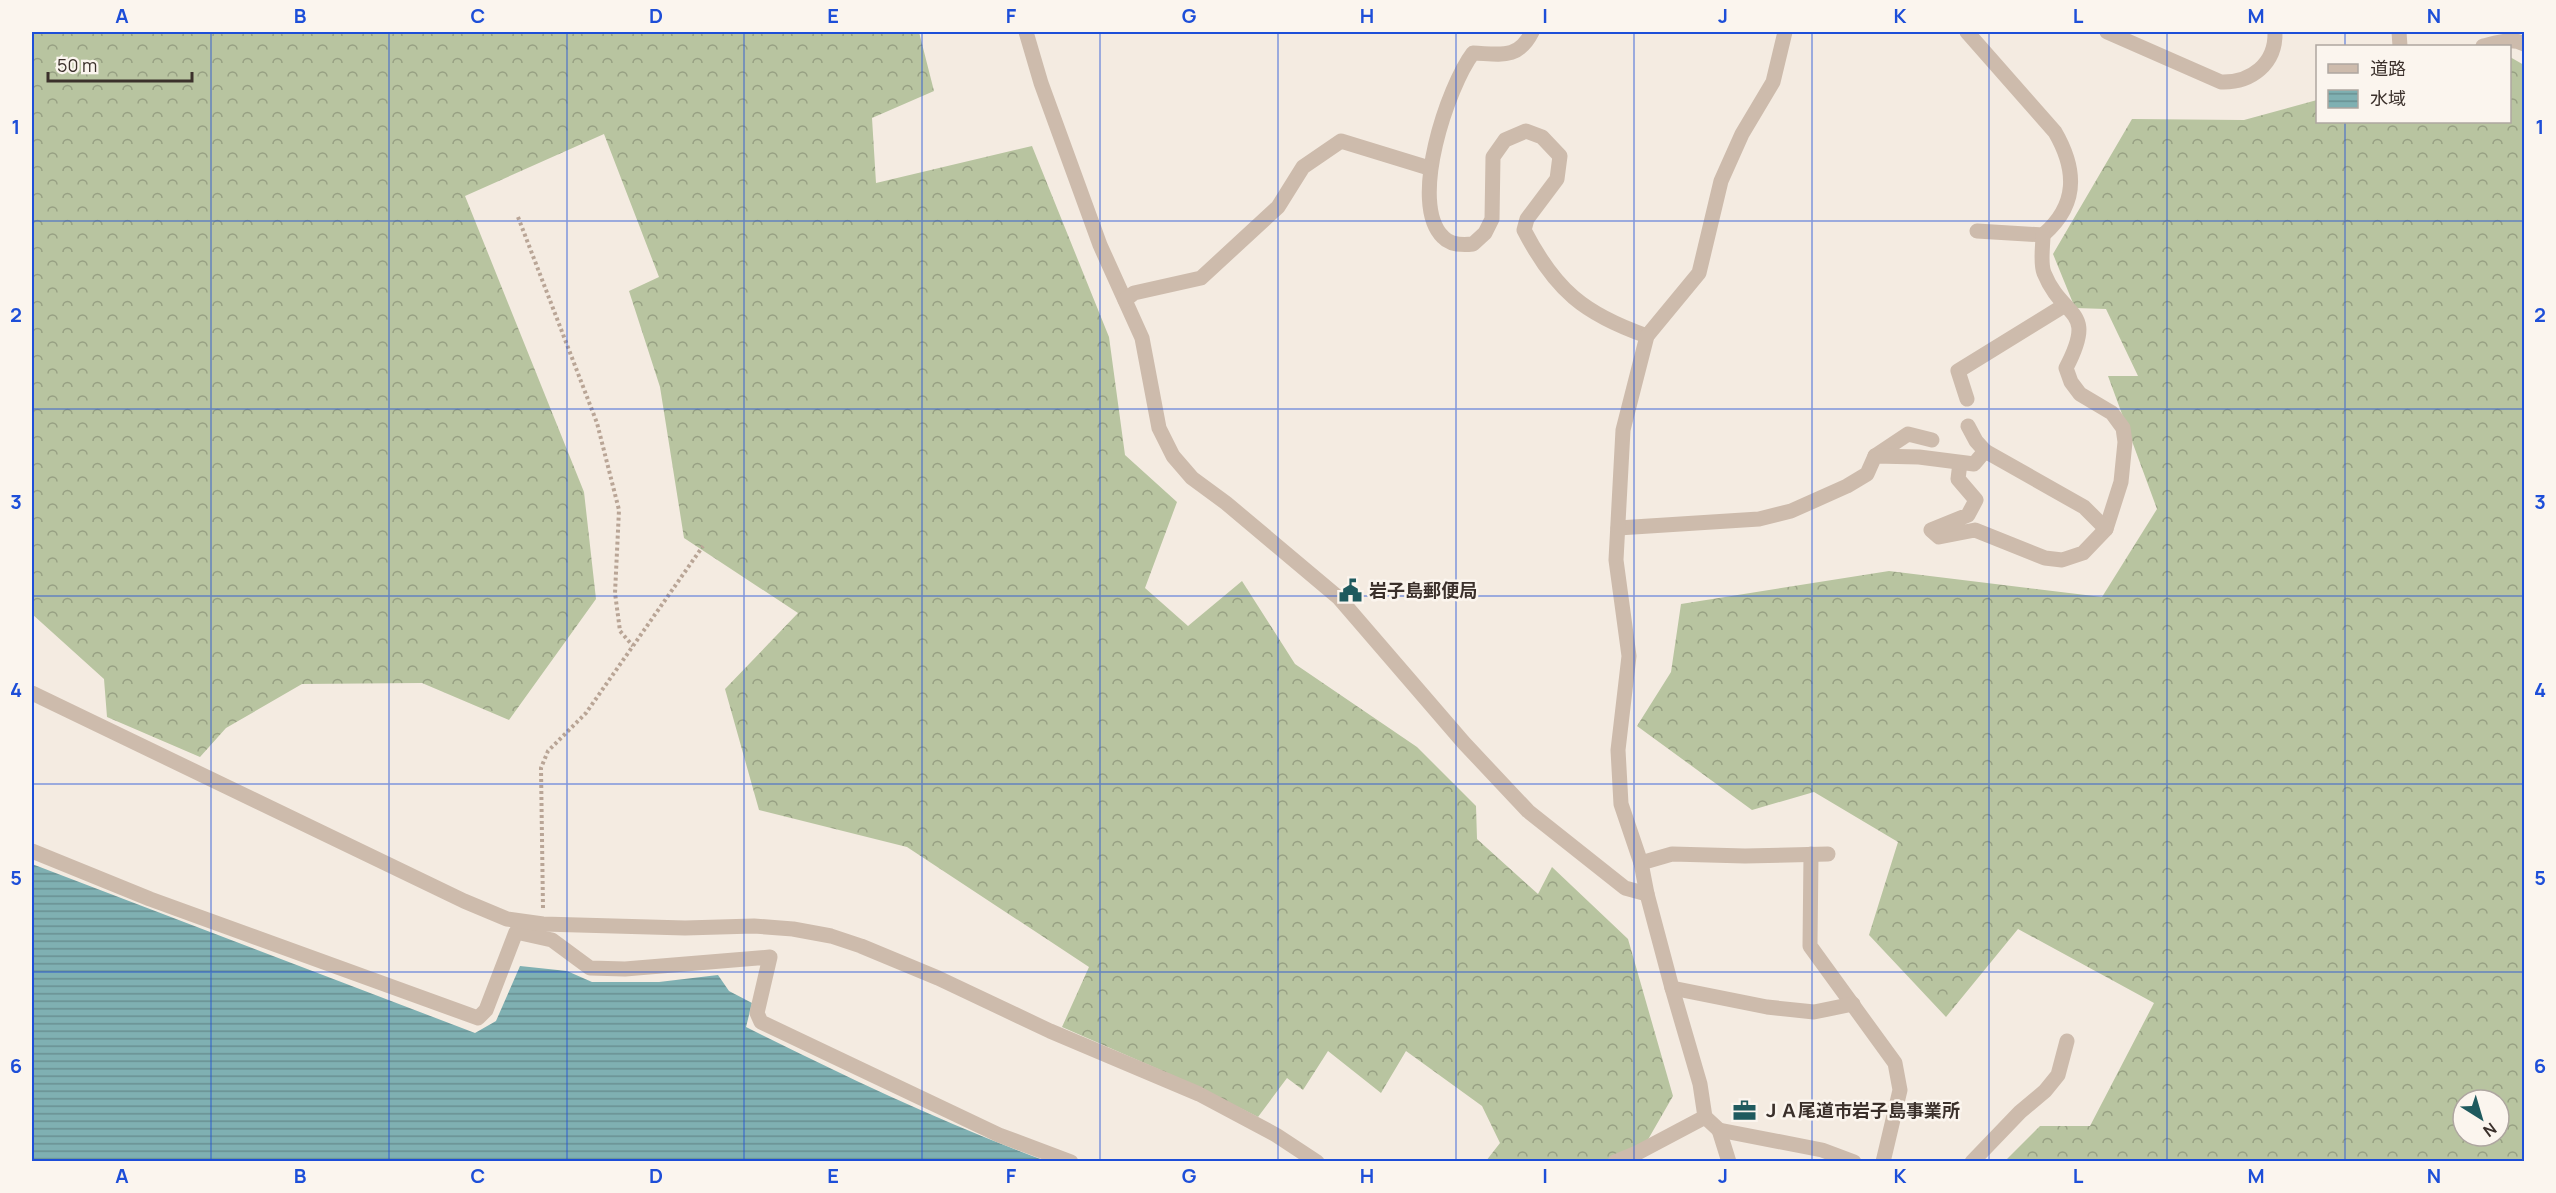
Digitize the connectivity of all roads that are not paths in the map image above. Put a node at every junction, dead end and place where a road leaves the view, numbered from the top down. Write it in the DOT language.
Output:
graph roads {
  1 [pos="1026,32"];
  2 [pos="1532,32"];
  3 [pos="1785,32"];
  4 [pos="1967,32"];
  5 [pos="2107,32"];
  6 [pos="2275,32"];
  7 [pos="2524,44"];
  8 [pos="2487,45"];
  9 [pos="1429,168"];
  10 [pos="1977,231"];
  11 [pos="2043,235"];
  12 [pos="1125,300"];
  13 [pos="2065,305"];
  14 [pos="1647,336"];
  15 [pos="1967,399"];
  16 [pos="1968,426"];
  17 [pos="1932,440"];
  18 [pos="1985,451"];
  19 [pos="1875,456"];
  20 [pos="1960,463"];
  21 [pos="1618,528"];
  22 [pos="2106,529"];
  23 [pos="32,693"];
  24 [pos="32,851"];
  25 [pos="1811,854"];
  26 [pos="1828,854"];
  27 [pos="1641,863"];
  28 [pos="1647,894"];
  29 [pos="1672,988"];
  30 [pos="1853,1004"];
  31 [pos="2067,1041"];
  32 [pos="1705,1117"];
  33 [pos="1719,1130"];
  34 [pos="1071,1161"];
  35 [pos="1317,1161"];
  36 [pos="1615,1161"];
  37 [pos="1730,1161"];
  38 [pos="1854,1161"];
  39 [pos="1883,1161"];
  40 [pos="1972,1161"];
  1 -- 12 [label="street"];
  2 -- 9 [label="street"];
  3 -- 14 [label="street"];
  4 -- 11 [label="street"];
  5 -- 6 [label="street"];
  7 -- 8 [label="street"];
  9 -- 12 [label="street"];
  9 -- 14 [label="street"];
  10 -- 11 [label="street"];
  11 -- 13 [label="street"];
  12 -- 28 [label="street"];
  13 -- 15 [label="street"];
  13 -- 22 [label="street"];
  14 -- 21 [label="street"];
  16 -- 18 [label="street"];
  17 -- 19 [label="street"];
  18 -- 20 [label="street"];
  18 -- 22 [label="street"];
  19 -- 20 [label="street"];
  19 -- 21 [label="street"];
  20 -- 22 [label="street"];
  21 -- 27 [label="street"];
  23 -- 35 [label="street"];
  24 -- 34 [label="street"];
  25 -- 26 [label="street"];
  25 -- 27 [label="street"];
  25 -- 30 [label="street"];
  27 -- 28 [label="street"];
  28 -- 29 [label="street"];
  29 -- 30 [label="street"];
  29 -- 32 [label="street"];
  30 -- 39 [label="street"];
  31 -- 40 [label="street"];
  32 -- 33 [label="street"];
  32 -- 36 [label="street"];
  33 -- 37 [label="street"];
  33 -- 38 [label="street"];
}
